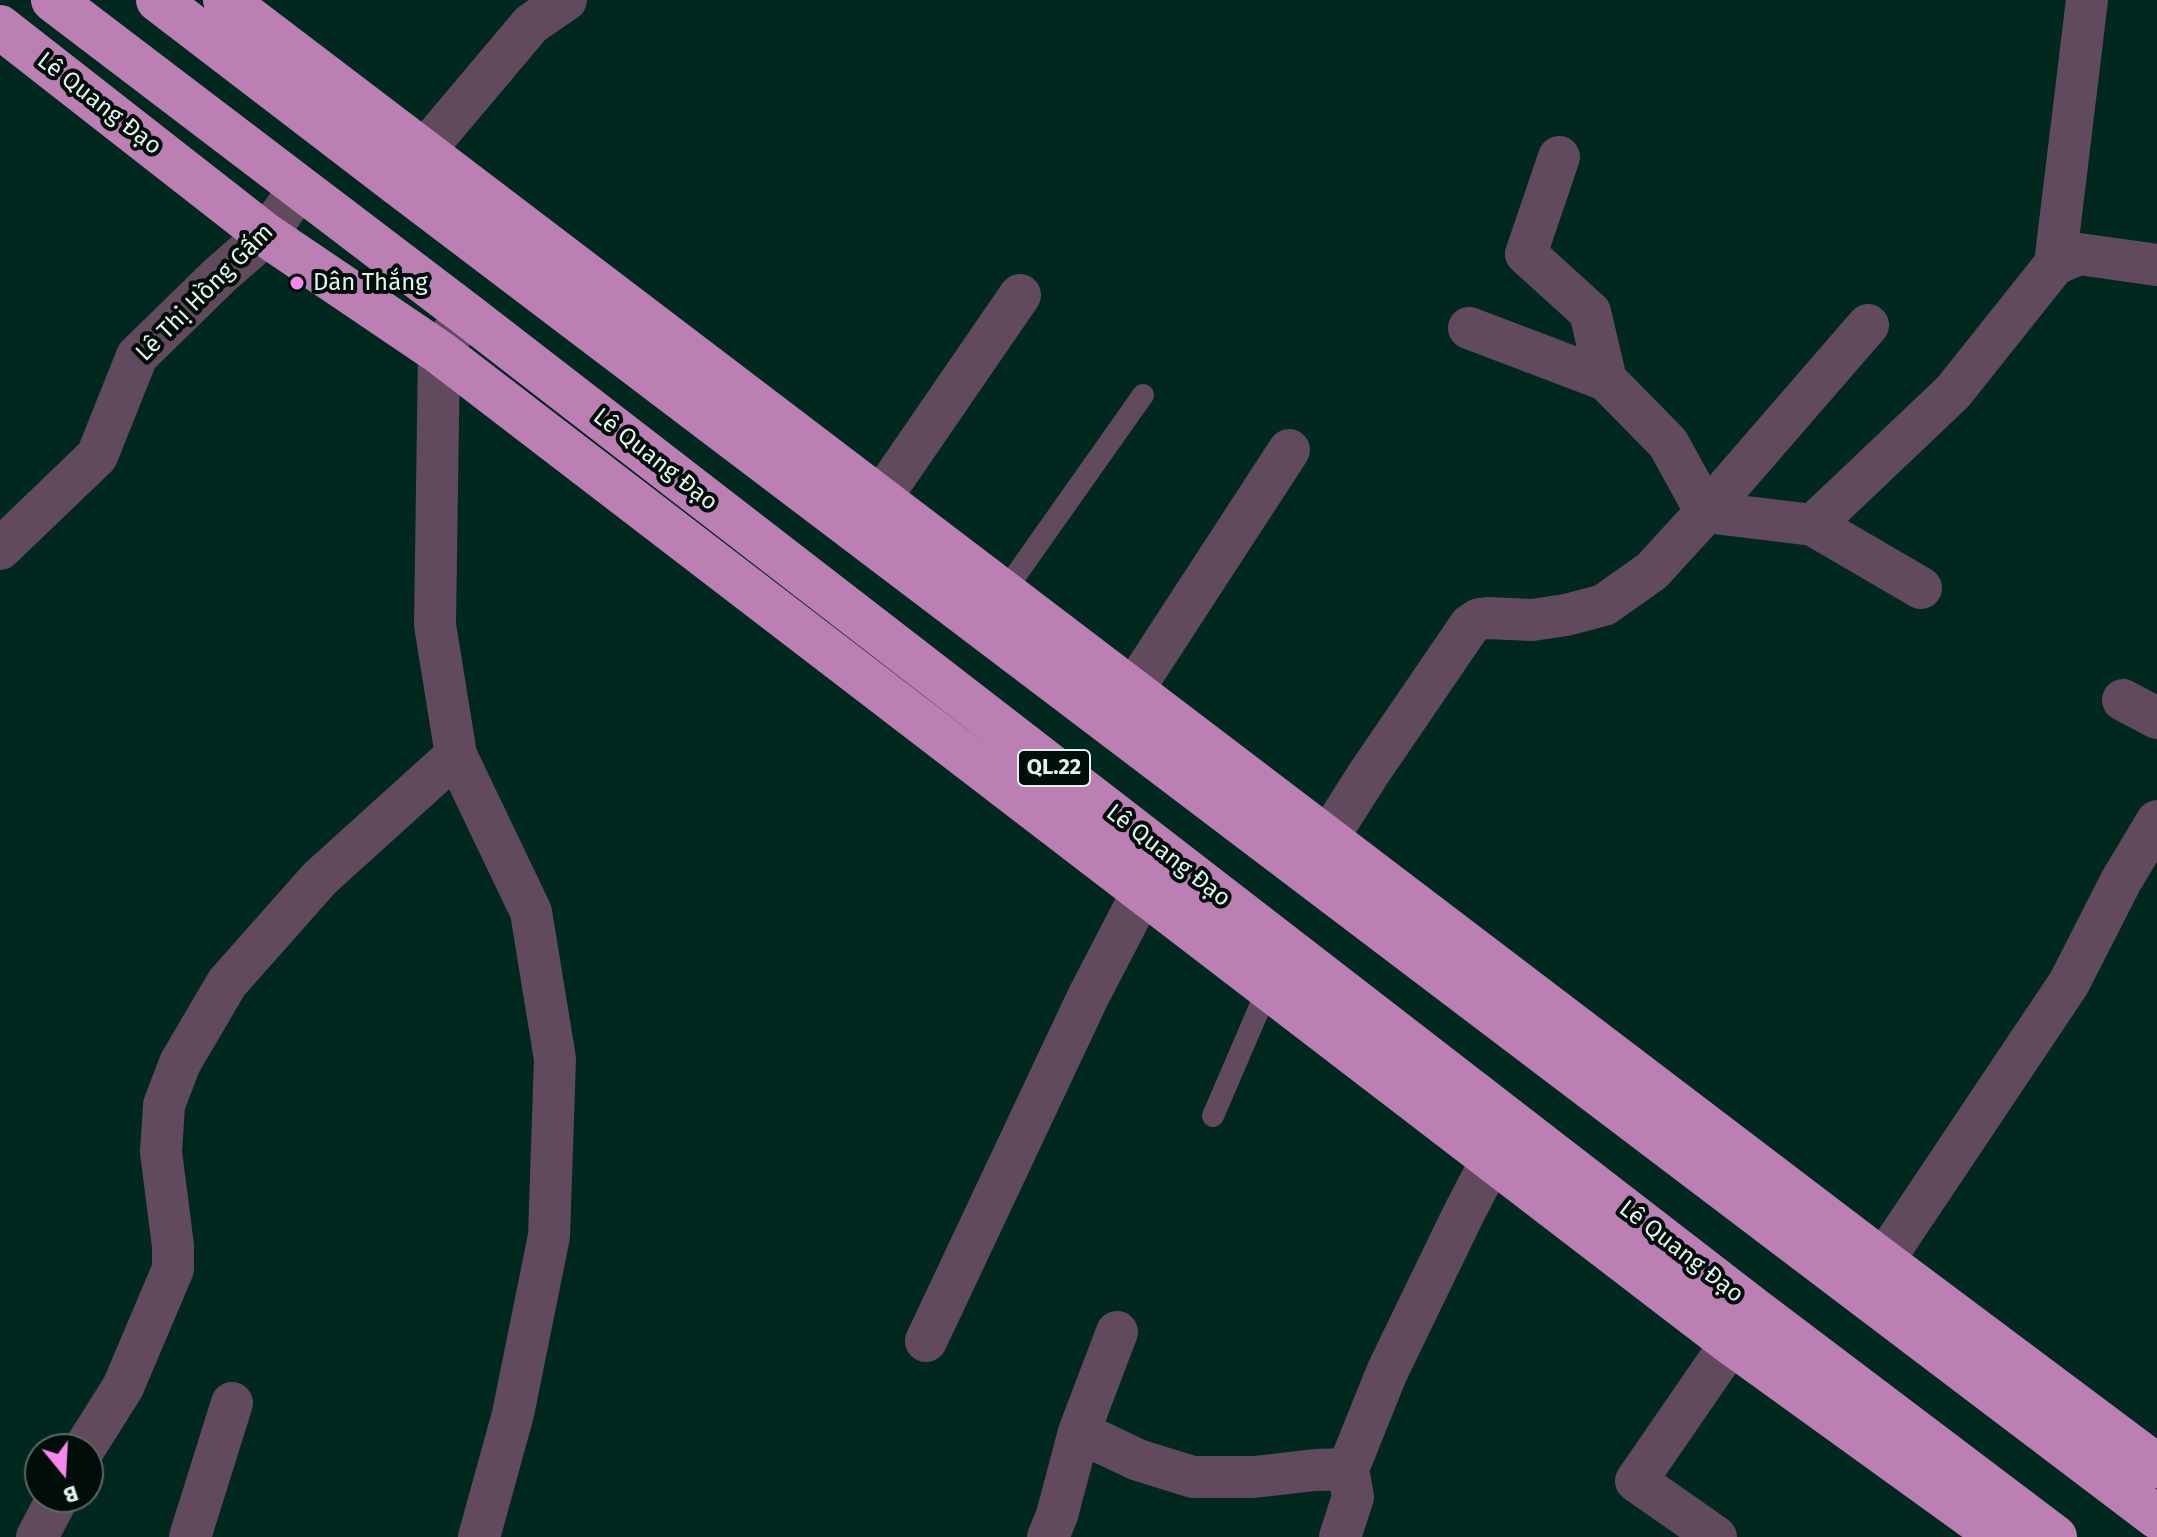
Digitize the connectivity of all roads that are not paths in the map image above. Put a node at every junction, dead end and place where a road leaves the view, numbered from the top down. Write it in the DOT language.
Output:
graph roads {
  1 [pos="53,0"];
  2 [pos="158,0"];
  3 [pos="225,0"];
  4 [pos="566,0"];
  5 [pos="2087,0"];
  6 [pos="0,27"];
  7 [pos="1559,157"];
  8 [pos="410,167"];
  9 [pos="300,188"];
  10 [pos="266,235"];
  11 [pos="2055,264"];
  12 [pos="2157,265"];
  13 [pos="1020,295"];
  14 [pos="466,314"];
  15 [pos="1868,325"];
  16 [pos="1469,328"];
  17 [pos="439,352"];
  18 [pos="1606,380"];
  19 [pos="1143,395"];
  20 [pos="1289,450"];
  21 [pos="1706,512"];
  22 [pos="869,515"];
  23 [pos="1813,525"];
  24 [pos="0,549"];
  25 [pos="1921,588"];
  26 [pos="1004,592"];
  27 [pos="1122,707"];
  28 [pos="456,755"];
  29 [pos="2157,821"];
  30 [pos="1327,839"];
  31 [pos="1143,891"];
  32 [pos="1268,988"];
  33 [pos="1213,1116"];
  34 [pos="1492,1159"];
  35 [pos="1883,1261"];
  36 [pos="1117,1332"];
  37 [pos="926,1341"];
  38 [pos="1731,1343"];
  39 [pos="232,1403"];
  40 [pos="1079,1432"];
  41 [pos="94,1433"];
  42 [pos="2157,1466"];
  43 [pos="1348,1469"];
  44 [pos="50,1513"];
  45 [pos="2157,1517"];
  46 [pos="37,1537"];
  47 [pos="190,1537"];
  48 [pos="479,1537"];
  49 [pos="1048,1537"];
  50 [pos="1340,1537"];
  51 [pos="1716,1537"];
  52 [pos="2000,1537"];
  53 [pos="2055,1537"];
  1 -- 9 [label="highway, Lê Quang Đạo / QL.22"];
  2 -- 8 [label="highway, QL.22"];
  3 -- 8 [label="highway, QL.22"];
  4 -- 8 [label="street"];
  5 -- 11 [label="street"];
  6 -- 10 [label="highway, Lê Quang Đạo / QL.22"];
  7 -- 18 [label="street"];
  8 -- 22 [label="highway, QL.22"];
  9 -- 10 [label="street, Lê Thị Hồng Gấm"];
  9 -- 14 [label="highway, Lê Quang Đạo / QL.22"];
  10 -- 17 [label="highway, Lê Quang Đạo / QL.22"];
  10 -- 24 [label="street, Lê Thị Hồng Gấm"];
  11 -- 12 [label="street"];
  11 -- 23 [label="street"];
  13 -- 22 [label="street"];
  14 -- 17 [label="street"];
  14 -- 53 [label="highway, Lê Quang Đạo / QL.22"];
  15 -- 21 [label="street"];
  16 -- 18 [label="street"];
  17 -- 28 [label="street"];
  17 -- 31 [label="highway, Lê Quang Đạo / QL.22"];
  18 -- 21 [label="street"];
  19 -- 26 [label="lane"];
  20 -- 27 [label="street"];
  21 -- 23 [label="street"];
  21 -- 30 [label="street"];
  22 -- 26 [label="highway, QL.22"];
  22 -- 27 [label="highway, QL.22"];
  23 -- 25 [label="street"];
  26 -- 27 [label="highway, QL.22"];
  27 -- 30 [label="highway, QL.22"];
  27 -- 45 [label="highway, QL.22"];
  28 -- 41 [label="street"];
  28 -- 48 [label="street"];
  29 -- 35 [label="street"];
  30 -- 35 [label="highway, QL.22"];
  31 -- 32 [label="highway, Lê Quang Đạo / QL.22"];
  31 -- 37 [label="street"];
  32 -- 33 [label="lane"];
  32 -- 34 [label="highway, Lê Quang Đạo / QL.22"];
  34 -- 38 [label="highway, Lê Quang Đạo / QL.22"];
  34 -- 43 [label="street"];
  35 -- 42 [label="highway, QL.22"];
  36 -- 40 [label="street"];
  38 -- 51 [label="street"];
  38 -- 52 [label="highway, Lê Quang Đạo / QL.22"];
  39 -- 47 [label="street"];
  40 -- 43 [label="street"];
  40 -- 49 [label="street"];
  43 -- 50 [label="street"];
  44 -- 46 [label="street"];
}
